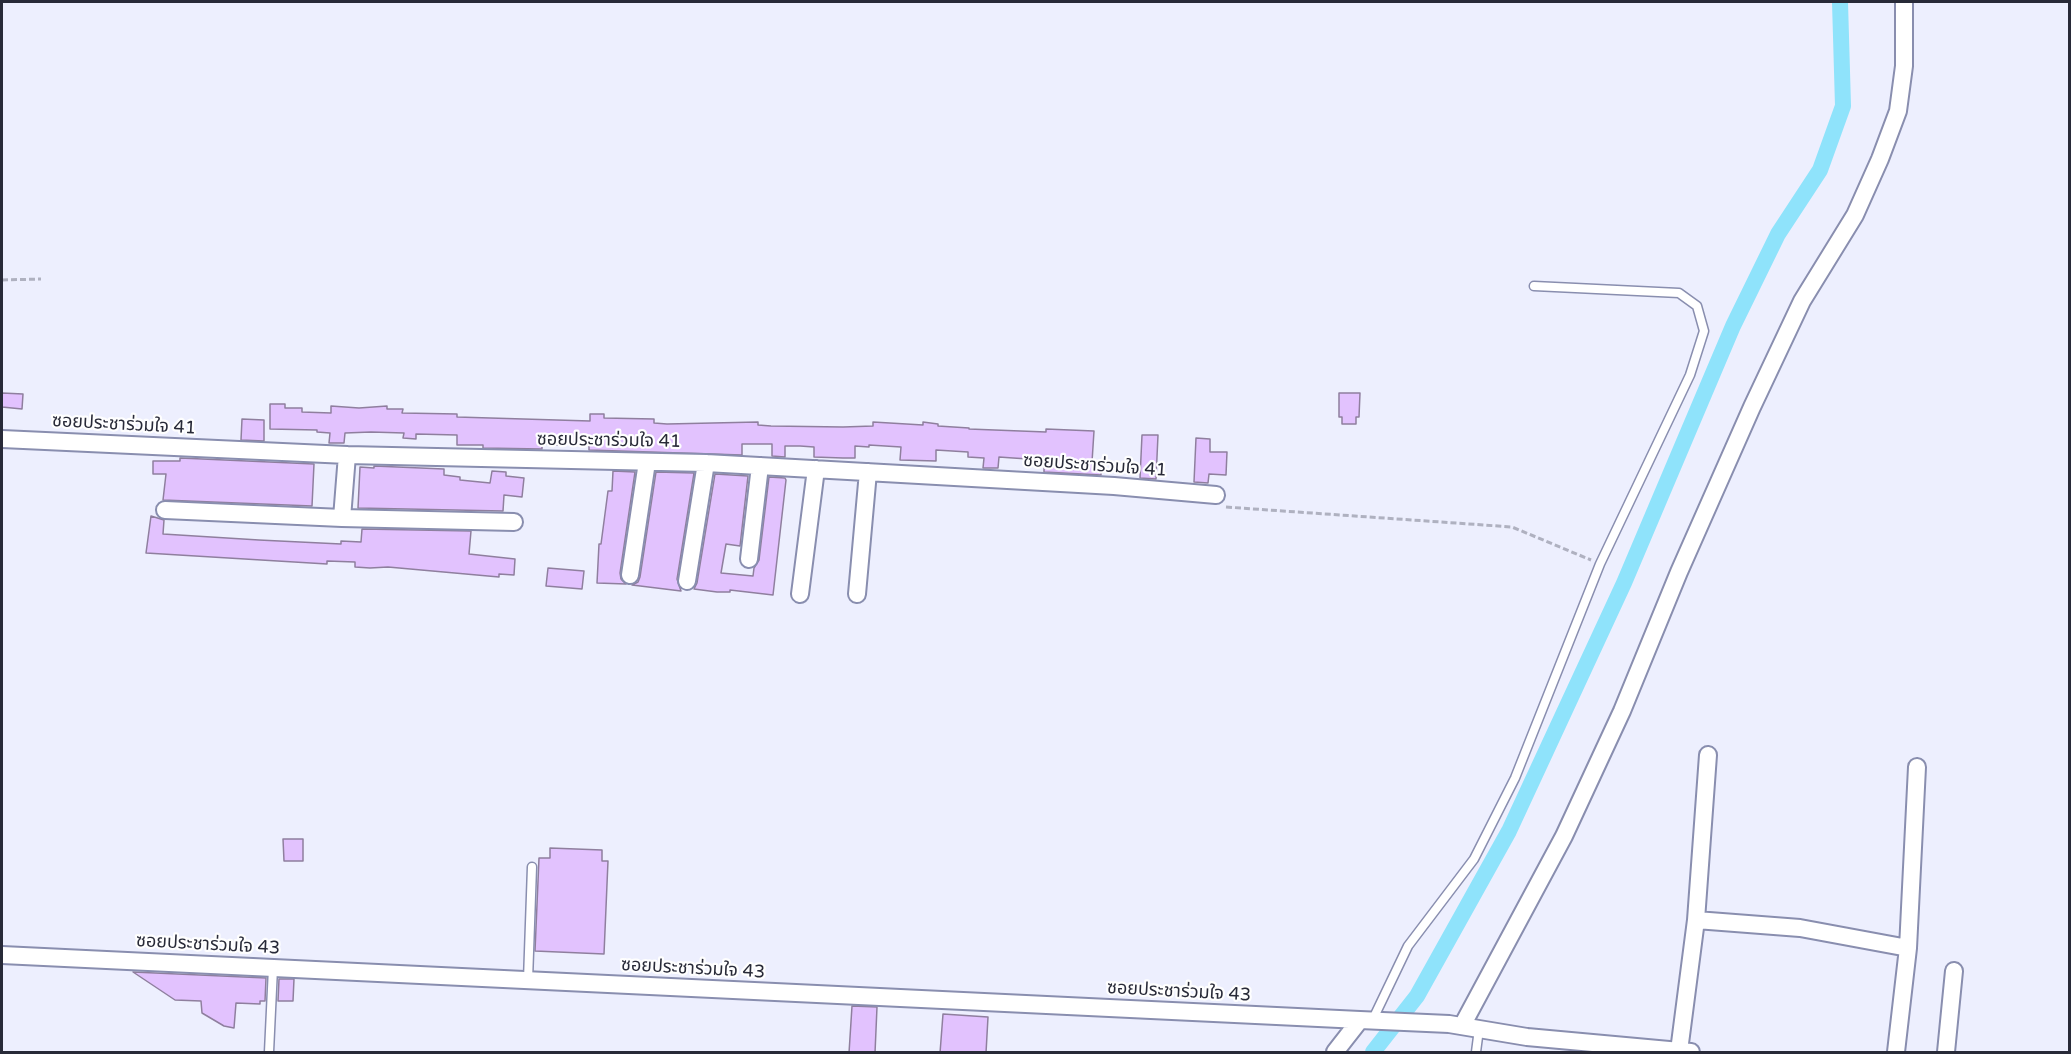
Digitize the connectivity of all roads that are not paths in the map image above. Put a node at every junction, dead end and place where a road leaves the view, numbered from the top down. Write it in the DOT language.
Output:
graph roads {
  1 [pos="1904,2"];
  2 [pos="1534,286"];
  3 [pos="2,439"];
  4 [pos="346,455"];
  5 [pos="646,462"];
  6 [pos="706,463"];
  7 [pos="760,466"];
  8 [pos="816,469"];
  9 [pos="868,472"];
  10 [pos="1221,501"];
  11 [pos="165,510"];
  12 [pos="342,518"];
  13 [pos="514,522"];
  14 [pos="749,559"];
  15 [pos="630,575"];
  16 [pos="687,581"];
  17 [pos="800,594"];
  18 [pos="857,594"];
  19 [pos="1708,755"];
  20 [pos="1917,768"];
  21 [pos="532,867"];
  22 [pos="1696,920"];
  23 [pos="1908,948"];
  24 [pos="2,955"];
  25 [pos="273,968"];
  26 [pos="1954,971"];
  27 [pos="528,980"];
  28 [pos="1372,1020"];
  29 [pos="1455,1025"];
  30 [pos="1479,1029"];
  31 [pos="1685,1052"];
  32 [pos="269,1053"];
  33 [pos="1335,1053"];
  34 [pos="1476,1053"];
  35 [pos="1896,1053"];
  36 [pos="1946,1053"];
  1 -- 29 [label="street"];
  2 -- 28 [label="lane"];
  3 -- 4 [label="street, ซอยประชาร่วมใจ 41"];
  4 -- 5 [label="street, ซอยประชาร่วมใจ 41"];
  4 -- 12 [label="street"];
  5 -- 6 [label="street, ซอยประชาร่วมใจ 41"];
  5 -- 15 [label="street"];
  6 -- 7 [label="street, ซอยประชาร่วมใจ 41"];
  6 -- 16 [label="street"];
  7 -- 8 [label="street, ซอยประชาร่วมใจ 41"];
  7 -- 14 [label="street"];
  8 -- 9 [label="street, ซอยประชาร่วมใจ 41"];
  8 -- 17 [label="street"];
  9 -- 10 [label="street, ซอยประชาร่วมใจ 41"];
  9 -- 18 [label="street"];
  11 -- 12 [label="street"];
  12 -- 13 [label="street"];
  19 -- 22 [label="street"];
  20 -- 23 [label="street"];
  21 -- 27 [label="lane"];
  22 -- 23 [label="street"];
  22 -- 31 [label="street"];
  23 -- 35 [label="street"];
  24 -- 25 [label="street, ซอยประชาร่วมใจ 43"];
  25 -- 27 [label="street, ซอยประชาร่วมใจ 43"];
  25 -- 32 [label="lane"];
  26 -- 36 [label="street"];
  27 -- 28 [label="street, ซอยประชาร่วมใจ 43"];
  28 -- 29 [label="street, ซอยประชาร่วมใจ 43"];
  28 -- 33 [label="street"];
  29 -- 30 [label="street, ซอยประชาร่วมใจ 43"];
  30 -- 31 [label="street, ซอยประชาร่วมใจ 43"];
  30 -- 34 [label="lane"];
}
